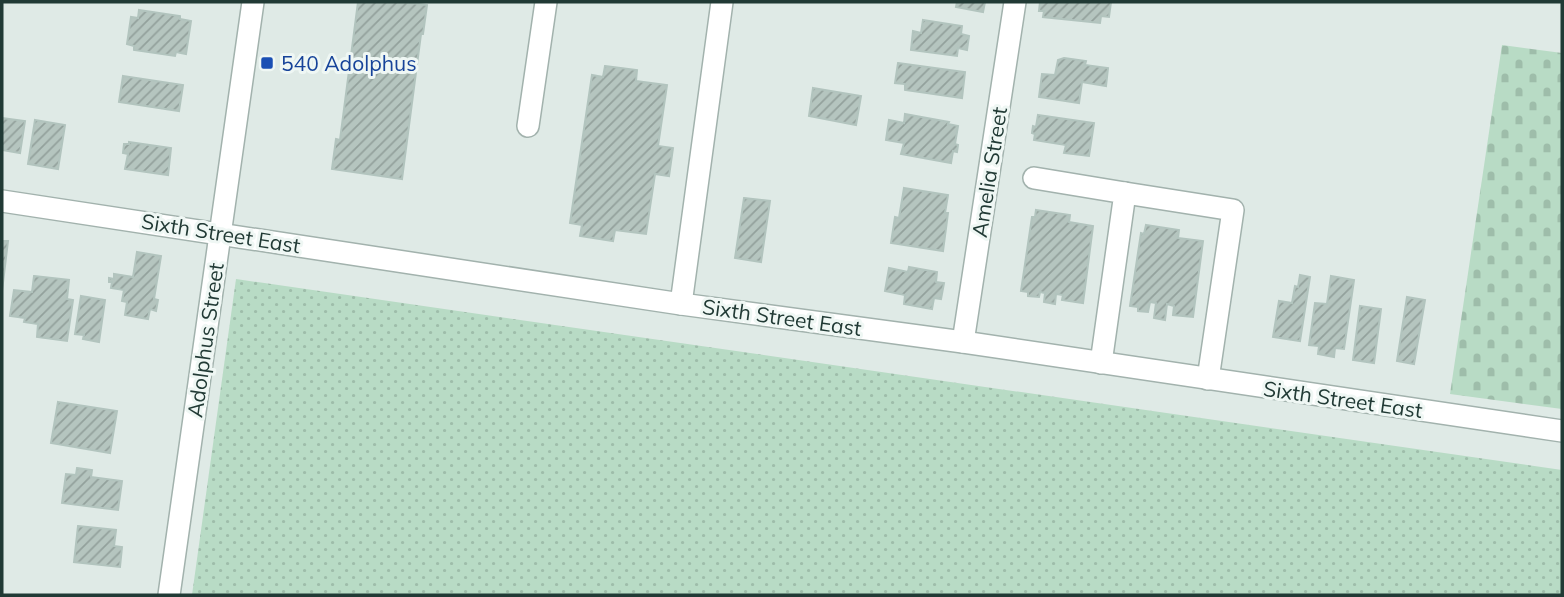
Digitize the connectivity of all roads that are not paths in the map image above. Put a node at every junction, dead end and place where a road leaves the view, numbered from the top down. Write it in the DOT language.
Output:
graph roads {
  1 [pos="253,2"];
  2 [pos="546,2"];
  3 [pos="722,2"];
  4 [pos="1015,2"];
  5 [pos="528,126"];
  6 [pos="1034,178"];
  7 [pos="1125,193"];
  8 [pos="2,201"];
  9 [pos="221,233"];
  10 [pos="681,304"];
  11 [pos="963,342"];
  12 [pos="1101,363"];
  13 [pos="1208,379"];
  14 [pos="1562,431"];
  15 [pos="170,595"];
  1 -- 9 [label="street, Adolphus Street"];
  2 -- 5 [label="street"];
  3 -- 10 [label="street"];
  4 -- 11 [label="street, Amelia Street"];
  6 -- 7 [label="street"];
  7 -- 12 [label="street"];
  7 -- 13 [label="street"];
  8 -- 9 [label="street, Sixth Street East"];
  9 -- 10 [label="street, Sixth Street East"];
  9 -- 15 [label="street, Adolphus Street"];
  10 -- 11 [label="street, Sixth Street East"];
  11 -- 12 [label="street, Sixth Street East"];
  12 -- 13 [label="street, Sixth Street East"];
  13 -- 14 [label="street, Sixth Street East"];
}
